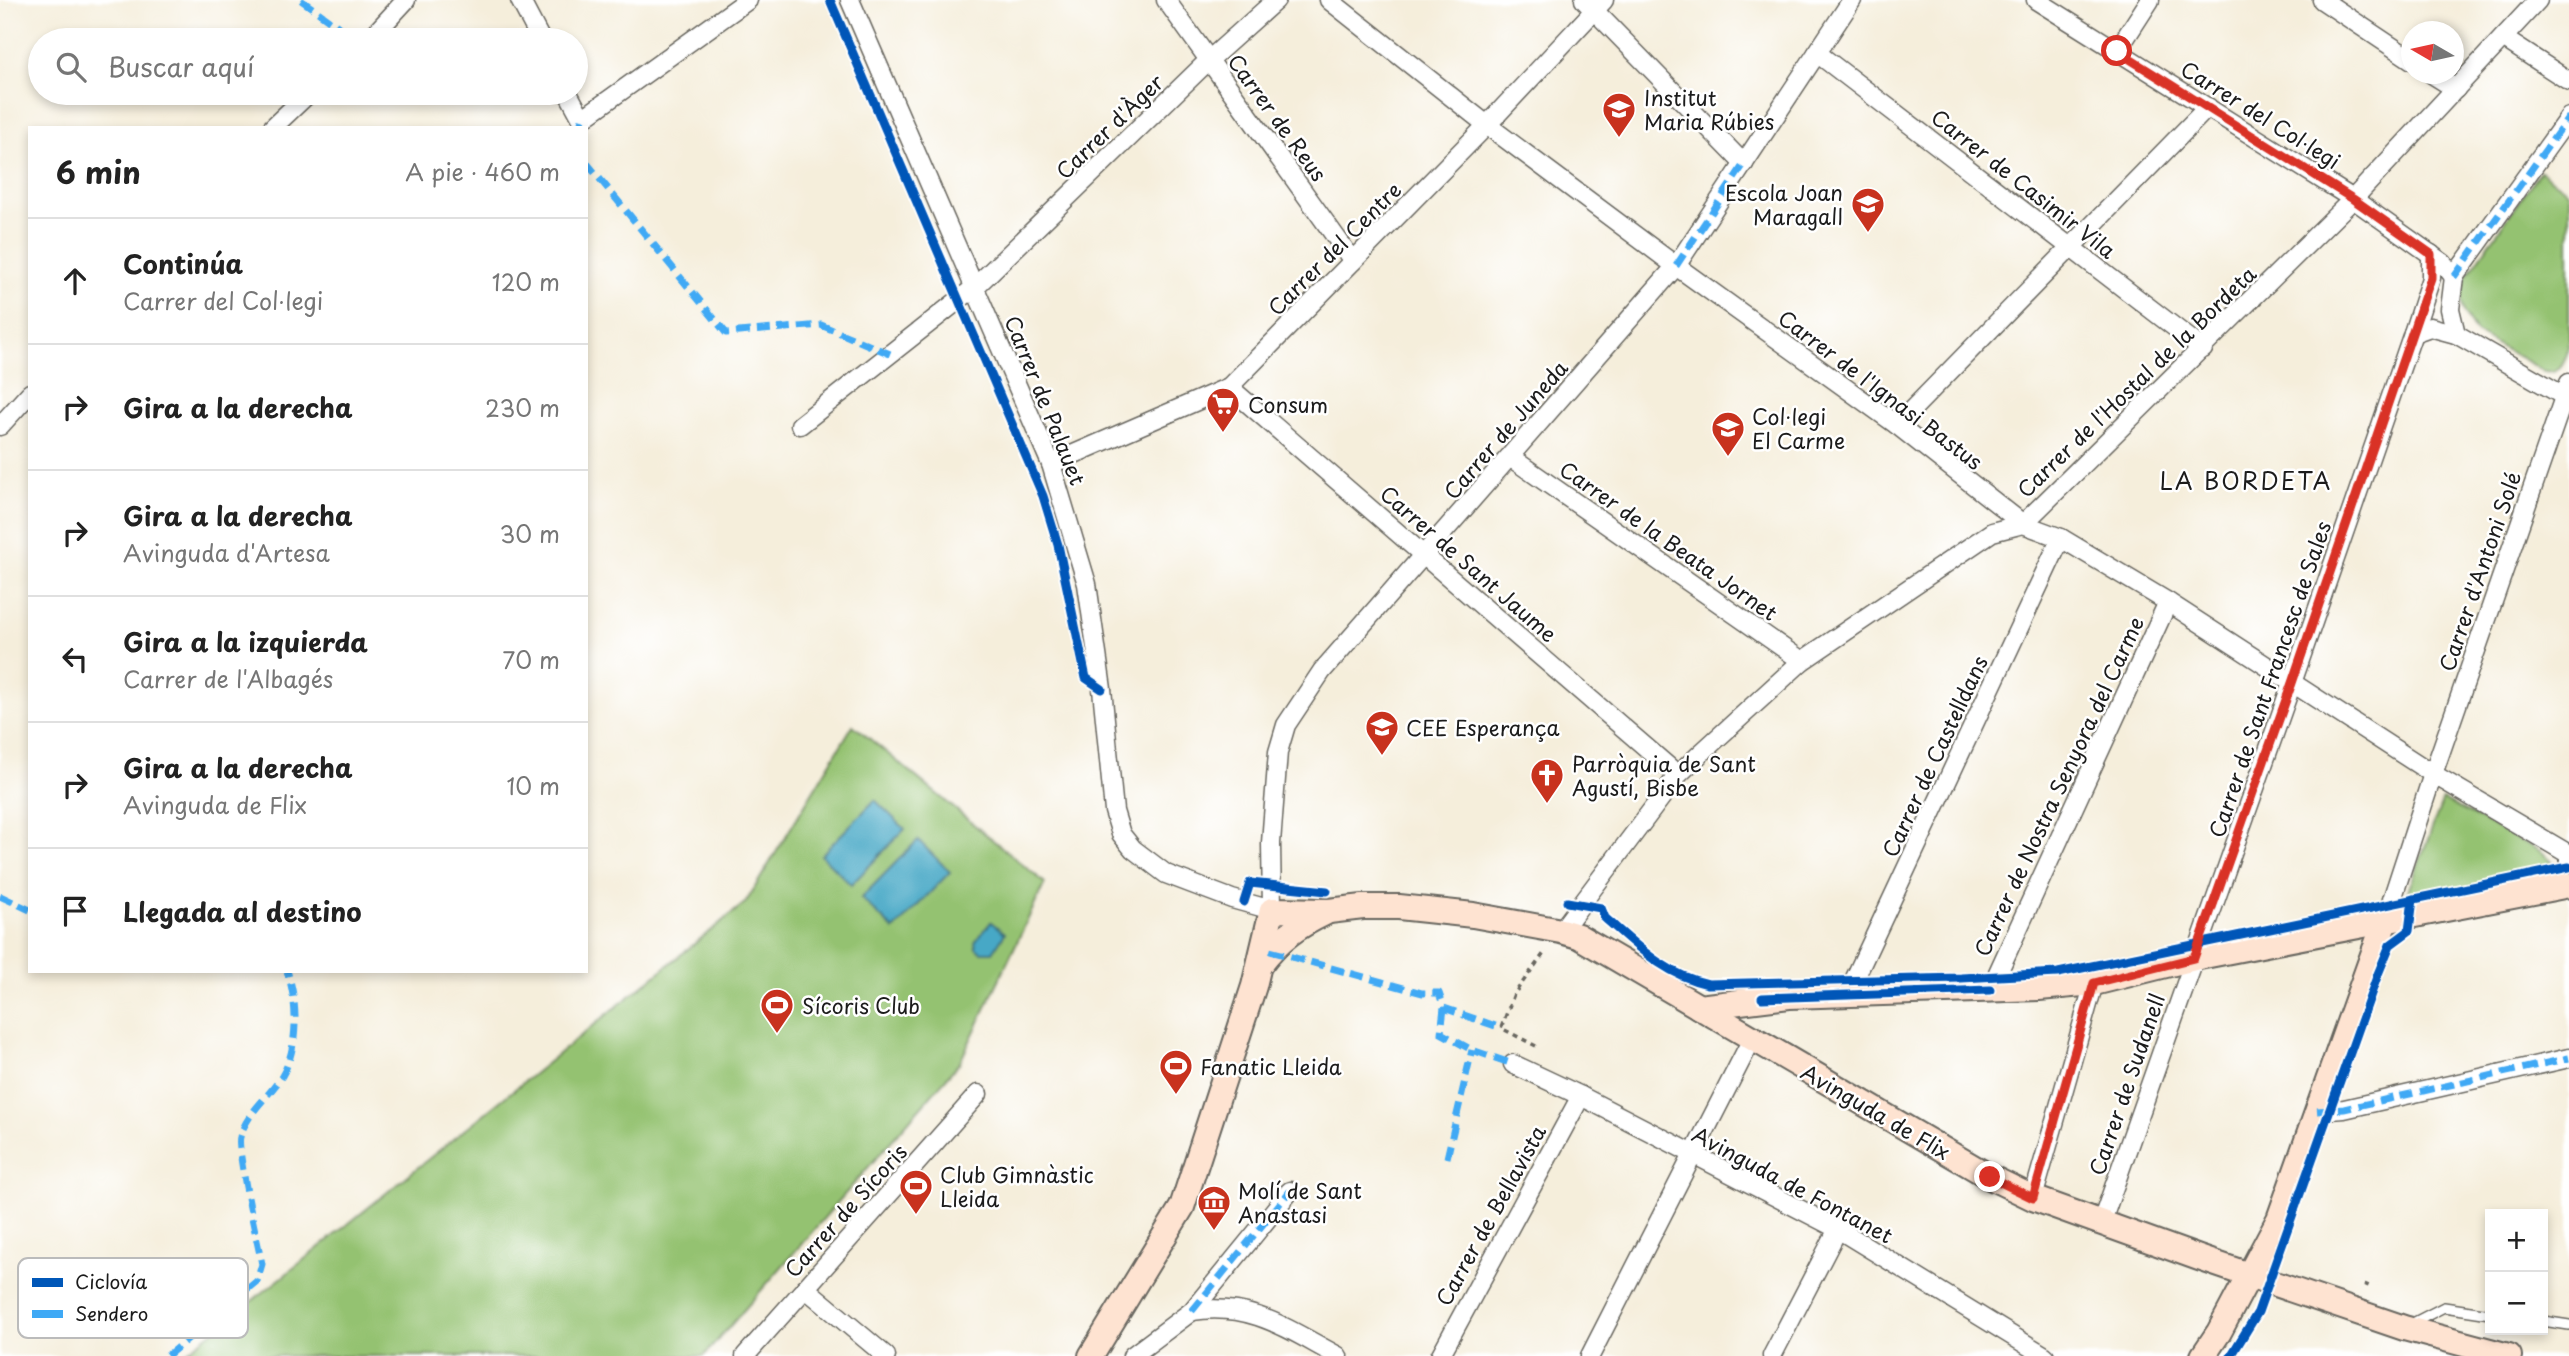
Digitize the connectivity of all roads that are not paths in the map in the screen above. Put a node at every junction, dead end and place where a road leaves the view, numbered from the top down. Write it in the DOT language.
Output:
graph roads {
  1 [pos="406,0"];
  2 [pos="520,0"];
  3 [pos="748,0"];
  4 [pos="850,0"];
  5 [pos="1166,0"];
  6 [pos="1276,0"];
  7 [pos="1329,0"];
  8 [pos="1852,0"];
  9 [pos="2036,0"];
  10 [pos="2150,0"];
  11 [pos="2322,0"];
  12 [pos="2538,0"];
  13 [pos="1594,4"];
  14 [pos="380,28"];
  15 [pos="535,28"];
  16 [pos="2503,38"];
  17 [pos="2117,51"];
  18 [pos="1817,53"];
  19 [pos="2401,53"];
  20 [pos="1209,60"];
  21 [pos="2569,81"];
  22 [pos="2448,84"];
  23 [pos="2456,89"];
  24 [pos="296,105"];
  25 [pos="574,105"];
  26 [pos="2208,107"];
  27 [pos="2569,117"];
  28 [pos="1487,125"];
  29 [pos="274,126"];
  30 [pos="1744,164"];
  31 [pos="2353,199"];
  32 [pos="2070,247"];
  33 [pos="2431,254"];
  34 [pos="1353,261"];
  35 [pos="1676,267"];
  36 [pos="2454,276"];
  37 [pos="975,287"];
  38 [pos="2413,333"];
  39 [pos="2456,334"];
  40 [pos="2203,349"];
  41 [pos="1229,387"];
  42 [pos="2567,393"];
  43 [pos="28,395"];
  44 [pos="800,425"];
  45 [pos="1897,425"];
  46 [pos="0,426"];
  47 [pos="1510,457"];
  48 [pos="1051,464"];
  49 [pos="2023,524"];
  50 [pos="2061,538"];
  51 [pos="1425,555"];
  52 [pos="2168,602"];
  53 [pos="1802,661"];
  54 [pos="2292,683"];
  55 [pos="2433,774"];
  56 [pos="1678,775"];
  57 [pos="2568,853"];
  58 [pos="2569,885"];
  59 [pos="1272,909"];
  60 [pos="1329,911"];
  61 [pos="2385,921"];
  62 [pos="1561,930"];
  63 [pos="2194,958"];
  64 [pos="1258,967"];
  65 [pos="2094,983"];
  66 [pos="1990,990"];
  67 [pos="1848,993"];
  68 [pos="1699,1007"];
  69 [pos="1752,1039"];
  70 [pos="2569,1058"];
  71 [pos="1513,1064"];
  72 [pos="978,1094"];
  73 [pos="1581,1096"];
  74 [pos="2317,1111"];
  75 [pos="1692,1154"];
  76 [pos="1290,1191"];
  77 [pos="2033,1198"];
  78 [pos="2101,1224"];
  79 [pos="1838,1229"];
  80 [pos="2249,1275"];
  81 [pos="805,1288"];
  82 [pos="1192,1311"];
  83 [pos="2485,1313"];
  84 [pos="2548,1322"];
  85 [pos="2569,1325"];
  86 [pos="2404,1328"];
  87 [pos="746,1356"];
  88 [pos="886,1356"];
  89 [pos="1091,1356"];
  90 [pos="1132,1356"];
  91 [pos="1338,1356"];
  92 [pos="1440,1356"];
  93 [pos="1590,1356"];
  94 [pos="1772,1356"];
  95 [pos="2045,1356"];
  96 [pos="2203,1356"];
  97 [pos="2509,1356"];
  1 -- 14 [label="street"];
  2 -- 15 [label="street"];
  3 -- 25 [label="street"];
  4 -- 37 [label="street, Carrer de Palauet"];
  5 -- 20 [label="street, Carrer de Reus"];
  6 -- 20 [label="street, Carrer d'Àger"];
  7 -- 28 [label="street, Carrer de l'Ignasi Bastus"];
  8 -- 18 [label="street, Carrer de Juneda"];
  9 -- 17 [label="street, Carrer del Col·legi"];
  10 -- 17 [label="street"];
  11 -- 19 [label="street"];
  12 -- 16 [label="street, Carrer de l'Hostal de la Bordeta"];
  13 -- 28 [label="street, Carrer del Centre"];
  13 -- 30 [label="street"];
  16 -- 21 [label="street"];
  16 -- 23 [label="street, Carrer de l'Hostal de la Bordeta"];
  17 -- 26 [label="street, Carrer del Col·legi"];
  18 -- 30 [label="street, Carrer de Juneda"];
  18 -- 32 [label="street, Carrer de Casimir Vila"];
  20 -- 34 [label="street, Carrer de Reus"];
  20 -- 37 [label="street, Carrer d'Àger"];
  22 -- 23 [label="street"];
  23 -- 31 [label="street, Carrer de l'Hostal de la Bordeta"];
  24 -- 29 [label="street"];
  26 -- 31 [label="street, Carrer del Col·legi"];
  26 -- 32 [label="street"];
  27 -- 36 [label="street"];
  28 -- 34 [label="street, Carrer del Centre"];
  28 -- 35 [label="street, Carrer de l'Ignasi Bastus"];
  30 -- 35 [label="street, Carrer de Juneda"];
  31 -- 33 [label="street, Carrer del Col·legi"];
  31 -- 40 [label="street, Carrer de l'Hostal de la Bordeta"];
  32 -- 40 [label="street, Carrer de Casimir Vila"];
  32 -- 45 [label="street"];
  33 -- 36 [label="street, Carrer del Col·legi"];
  33 -- 38 [label="street, Carrer de Sant Francesc de Sales"];
  34 -- 41 [label="street, Carrer del Centre"];
  35 -- 45 [label="street, Carrer de l'Ignasi Bastus"];
  35 -- 47 [label="street, Carrer de Juneda"];
  36 -- 39 [label="street"];
  37 -- 44 [label="street, Carrer d'Àger"];
  37 -- 48 [label="street, Carrer de Palauet"];
  38 -- 39 [label="street"];
  38 -- 54 [label="street, Carrer de Sant Francesc de Sales"];
  39 -- 42 [label="street"];
  40 -- 49 [label="street, Carrer de l'Hostal de la Bordeta"];
  41 -- 48 [label="street, Carrer del Centre"];
  41 -- 51 [label="street, Carrer de Sant Jaume"];
  42 -- 55 [label="street, Carrer d'Antoni Solé"];
  43 -- 46 [label="street"];
  45 -- 49 [label="street, Carrer de l'Ignasi Bastus"];
  47 -- 51 [label="street, Carrer de Juneda"];
  47 -- 53 [label="street, Carrer de la Beata Jornet"];
  48 -- 59 [label="street, Carrer de Palauet"];
  49 -- 50 [label="street, Carrer de l'Ignasi Bastus"];
  49 -- 53 [label="street, Carrer de l'Hostal de la Bordeta"];
  50 -- 52 [label="street, Carrer de l'Ignasi Bastus"];
  50 -- 67 [label="street, Carrer de Castelldans"];
  51 -- 56 [label="street, Carrer de Sant Jaume"];
  51 -- 59 [label="street, Carrer de Juneda"];
  52 -- 54 [label="street, Carrer de l'Ignasi Bastus"];
  52 -- 66 [label="street, Carrer de Nostra Senyora del Carme"];
  53 -- 56 [label="street, Carrer de l'Hostal de la Bordeta"];
  54 -- 55 [label="street, Carrer de l'Ignasi Bastus"];
  54 -- 63 [label="street, Carrer de Sant Francesc de Sales"];
  55 -- 57 [label="street, Carrer de l'Ignasi Bastus"];
  55 -- 61 [label="street, Carrer d'Antoni Solé"];
  56 -- 62 [label="street, Carrer de l'Hostal de la Bordeta"];
  58 -- 61 [label="main road"];
  59 -- 60 [label="main road"];
  59 -- 64 [label="main road"];
  60 -- 62 [label="main road, Avinguda de Flix"];
  60 -- 64 [label="main road"];
  61 -- 63 [label="main road"];
  61 -- 74 [label="main road"];
  62 -- 68 [label="main road, Avinguda de Flix"];
  63 -- 65 [label="main road"];
  63 -- 78 [label="street, Carrer de Sudanell"];
  64 -- 89 [label="main road"];
  65 -- 66 [label="main road"];
  65 -- 77 [label="street"];
  66 -- 67 [label="main road"];
  67 -- 68 [label="main road"];
  68 -- 69 [label="main road, Avinguda de Flix"];
  69 -- 75 [label="street"];
  69 -- 77 [label="main road, Avinguda de Flix"];
  70 -- 74 [label="street"];
  71 -- 73 [label="street, Avinguda de Fontanet"];
  72 -- 81 [label="street, Carrer de Sícoris"];
  73 -- 75 [label="street, Avinguda de Fontanet"];
  73 -- 92 [label="street, Carrer de Bellavista"];
  74 -- 80 [label="main road"];
  75 -- 79 [label="street, Avinguda de Fontanet"];
  75 -- 93 [label="street"];
  76 -- 82 [label="street"];
  77 -- 78 [label="main road, Avinguda de Flix"];
  78 -- 80 [label="main road, Avinguda de Flix"];
  79 -- 94 [label="street"];
  79 -- 95 [label="street, Avinguda de Fontanet"];
  80 -- 86 [label="main road, Avinguda de Flix"];
  80 -- 96 [label="main road"];
  81 -- 87 [label="street, Carrer de Sícoris"];
  81 -- 88 [label="street"];
  82 -- 90 [label="street"];
  82 -- 91 [label="street"];
  83 -- 86 [label="lane"];
  84 -- 85 [label="lane"];
  86 -- 97 [label="main road, Avinguda de Flix"];
}
